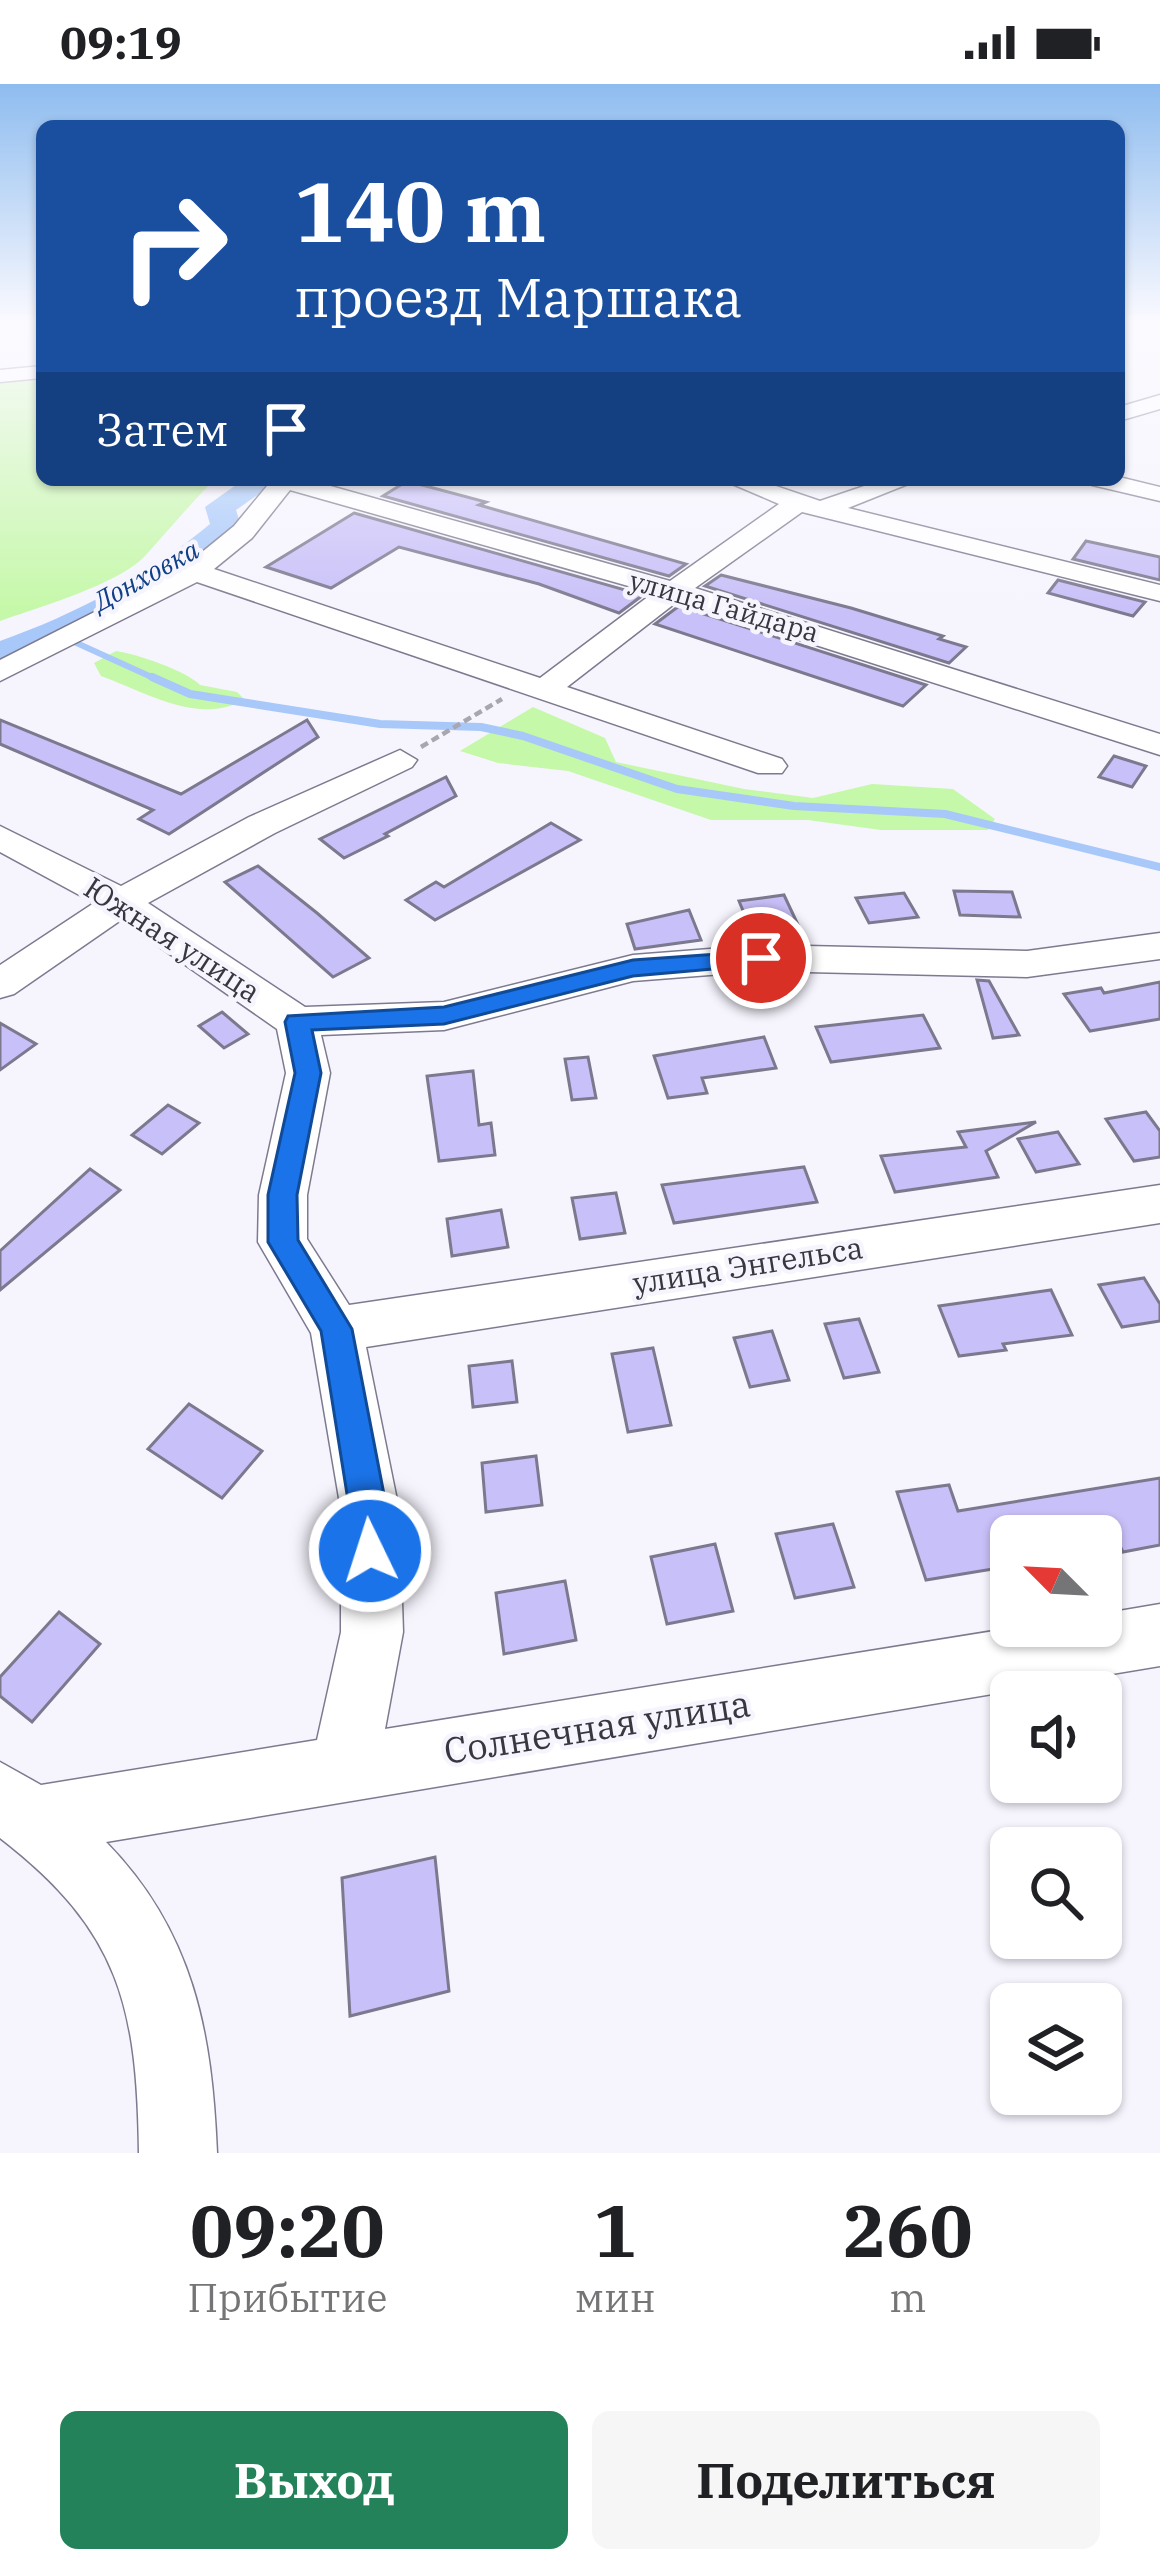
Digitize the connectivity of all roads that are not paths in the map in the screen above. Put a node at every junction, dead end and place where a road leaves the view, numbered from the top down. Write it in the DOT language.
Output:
graph roads {
  1 [pos="280,486"];
  2 [pos="308,486"];
  3 [pos="752,486"];
  4 [pos="884,486"];
  5 [pos="1125,486"];
  6 [pos="1160,494"];
  7 [pos="810,506"];
  8 [pos="195,572"];
  9 [pos="674,593"];
  10 [pos="1160,593"];
  11 [pos="0,672"];
  12 [pos="539,687"];
  13 [pos="1160,745"];
  14 [pos="400,760"];
  15 [pos="770,766"];
  16 [pos="0,837"];
  17 [pos="121,902"];
  18 [pos="1160,946"];
  19 [pos="0,984"];
  20 [pos="297,1022"];
  21 [pos="1160,1204"];
  22 [pos="336,1329"];
  23 [pos="1160,1635"];
  24 [pos="344,1769"];
  25 [pos="17,1808"];
  26 [pos="178,2153"];
  1 -- 8 [label="street"];
  2 -- 9 [label="street, улица Гайдара"];
  3 -- 7 [label="street"];
  4 -- 7 [label="street"];
  5 -- 6 [label="street"];
  7 -- 9 [label="street"];
  7 -- 10 [label="street"];
  8 -- 11 [label="street"];
  8 -- 12 [label="street"];
  9 -- 12 [label="street"];
  9 -- 13 [label="street, улица Гайдара"];
  12 -- 15 [label="street"];
  14 -- 17 [label="street"];
  16 -- 17 [label="street, Южная улица"];
  17 -- 19 [label="street"];
  17 -- 20 [label="street, Южная улица"];
  18 -- 20 [label="street"];
  20 -- 22 [label="street"];
  21 -- 22 [label="street, улица Энгельса"];
  22 -- 24 [label="street"];
  23 -- 24 [label="street, Солнечная улица"];
  24 -- 25 [label="street, Солнечная улица"];
  25 -- 26 [label="street"];
}
